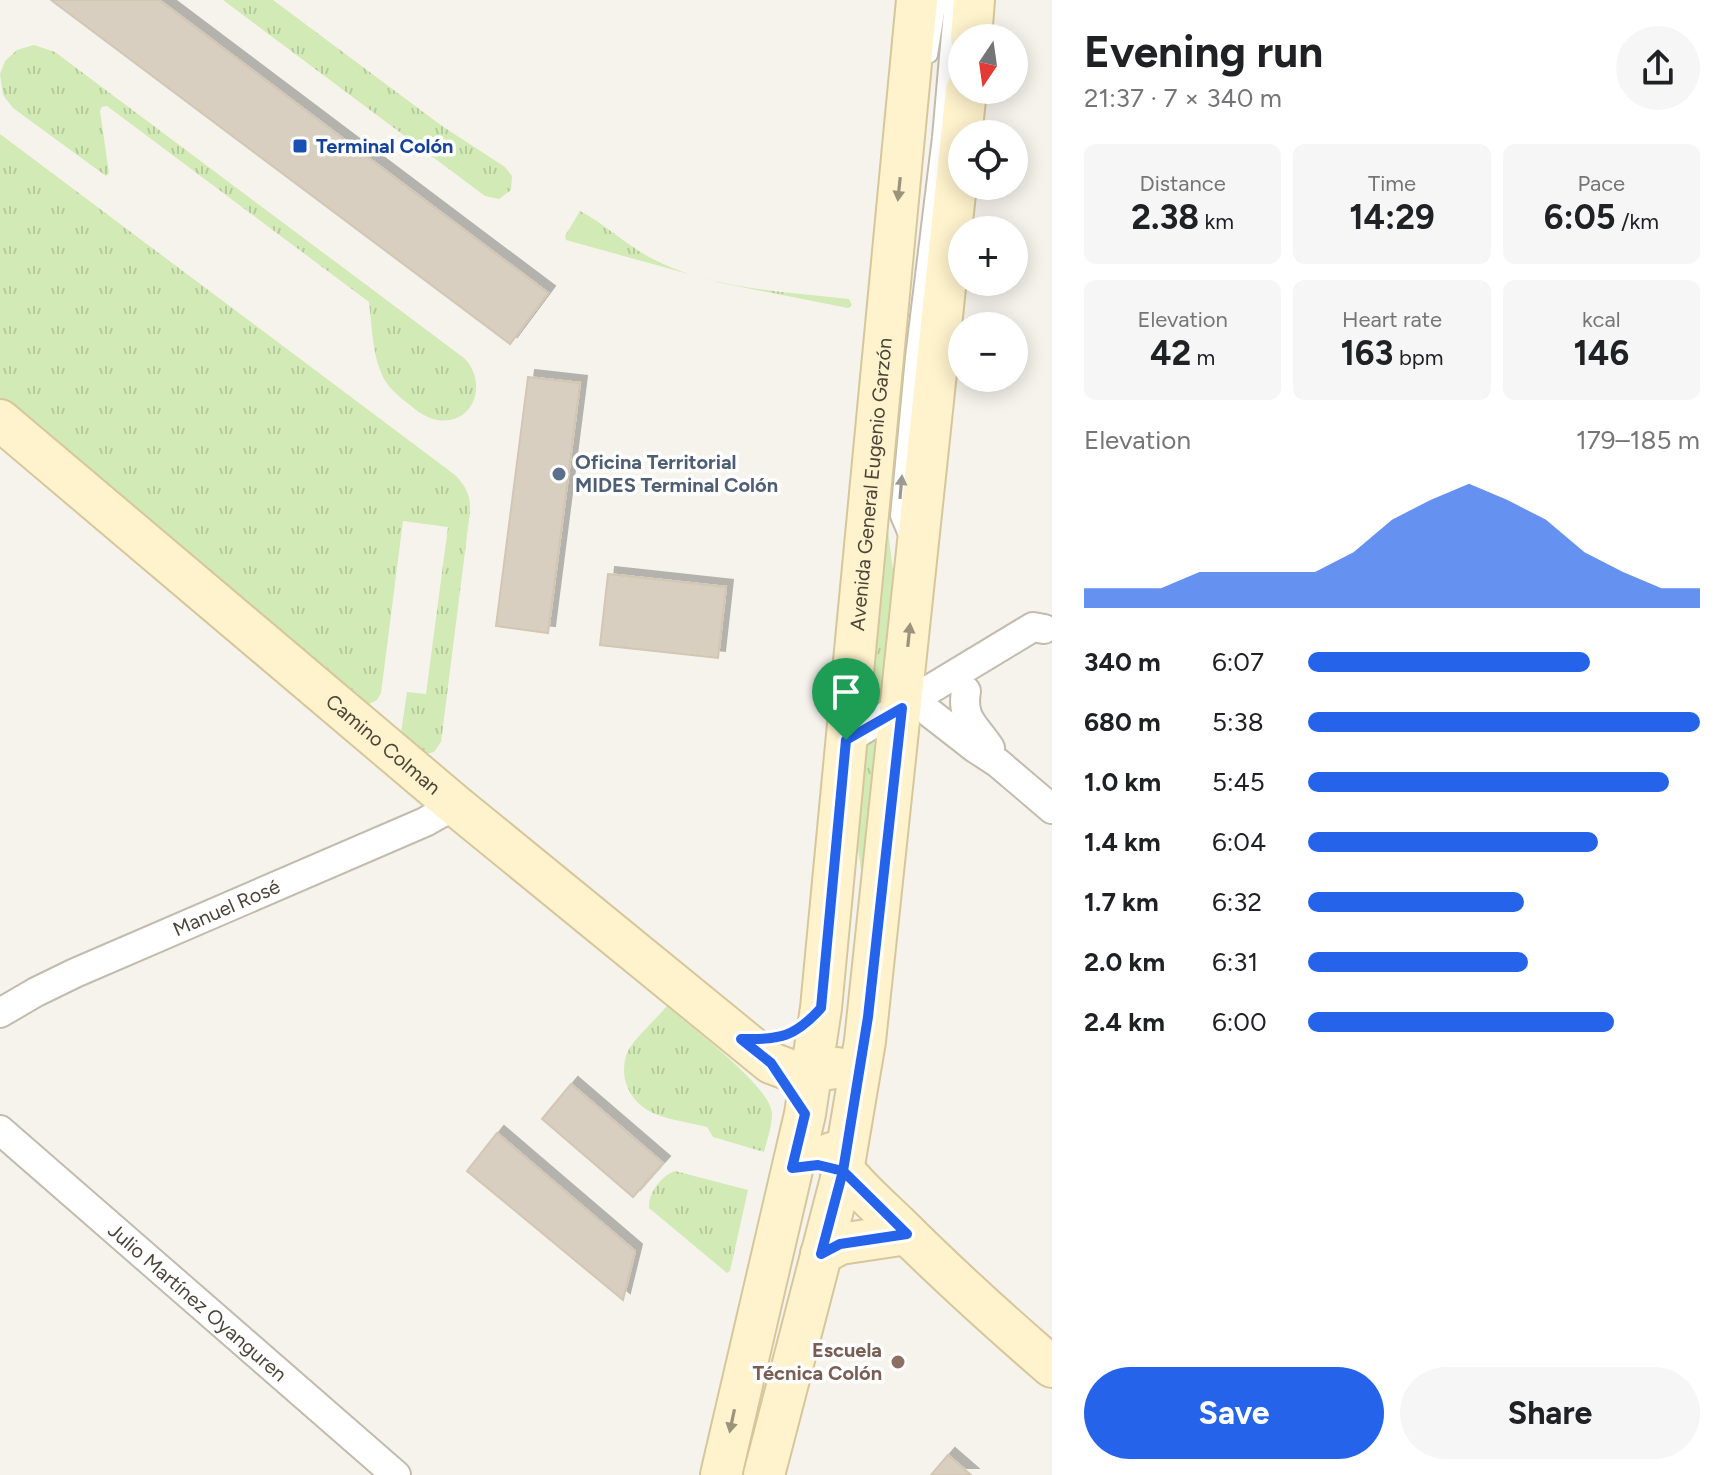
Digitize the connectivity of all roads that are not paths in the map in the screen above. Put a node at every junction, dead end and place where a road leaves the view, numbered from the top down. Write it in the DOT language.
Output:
graph roads {
  1 [pos="917,0"];
  2 [pos="939,0"];
  3 [pos="952,0"];
  4 [pos="974,0"];
  5 [pos="972,24"];
  6 [pos="928,66"];
  7 [pos="923,94"];
  8 [pos="965,104"];
  9 [pos="904,135"];
  10 [pos="0,420"];
  11 [pos="916,562"];
  12 [pos="1048,626"];
  13 [pos="966,691"];
  14 [pos="910,718"];
  15 [pos="846,740"];
  16 [pos="998,763"];
  17 [pos="455,805"];
  18 [pos="1052,809"];
  19 [pos="839,818"];
  20 [pos="821,1008"];
  21 [pos="0,1013"];
  22 [pos="865,1041"];
  23 [pos="756,1051"];
  24 [pos="823,1071"];
  25 [pos="805,1114"];
  26 [pos="0,1130"];
  27 [pos="817,1168"];
  28 [pos="907,1234"];
  29 [pos="821,1254"];
  30 [pos="1052,1367"];
  31 [pos="785,1395"];
  32 [pos="396,1475"];
  33 [pos="721,1475"];
  34 [pos="764,1475"];
  1 -- 9 [label="main road, Avenida General Eugenio Garzón"];
  2 -- 6 [label="lane"];
  11 -- 3 [label="lane, Avenida General Eugenio Garzón, one-way"];
  4 -- 5 [label="main road"];
  7 -- 9 [label="lane, Avenida General Eugenio Garzón"];
  8 -- 11 [label="main road, Avenida General Eugenio Garzón"];
  9 -- 15 [label="main road, Avenida General Eugenio Garzón, one-way"];
  10 -- 17 [label="main road, Camino Colman"];
  14 -- 11 [label="main road, Avenida General Eugenio Garzón, one-way"];
  12 -- 13 [label="street"];
  12 -- 14 [label="street"];
  13 -- 14 [label="street"];
  13 -- 16 [label="street"];
  14 -- 15 [label="street"];
  14 -- 16 [label="street"];
  14 -- 22 [label="main road, Avenida General Eugenio Garzón"];
  15 -- 19 [label="main road, Avenida General Eugenio Garzón"];
  16 -- 18 [label="street"];
  17 -- 21 [label="street, Manuel Rosé"];
  17 -- 23 [label="main road, Camino Colman"];
  19 -- 20 [label="main road, Avenida General Eugenio Garzón"];
  19 -- 24 [label="main road"];
  20 -- 23 [label="main road"];
  20 -- 24 [label="main road, Avenida General Eugenio Garzón"];
  22 -- 24 [label="main road"];
  22 -- 27 [label="main road, Avenida General Eugenio Garzón"];
  23 -- 24 [label="main road, Camino Colman"];
  23 -- 25 [label="main road, Camino Colman"];
  24 -- 25 [label="main road"];
  24 -- 27 [label="main road"];
  25 -- 27 [label="main road"];
  26 -- 32 [label="street, Julio Martínez Oyanguren"];
  27 -- 28 [label="main road"];
  27 -- 29 [label="main road"];
  27 -- 31 [label="main road"];
  27 -- 33 [label="main road, one-way"];
  28 -- 29 [label="main road"];
  28 -- 30 [label="main road"];
  29 -- 31 [label="main road"];
  31 -- 34 [label="main road"];
}
